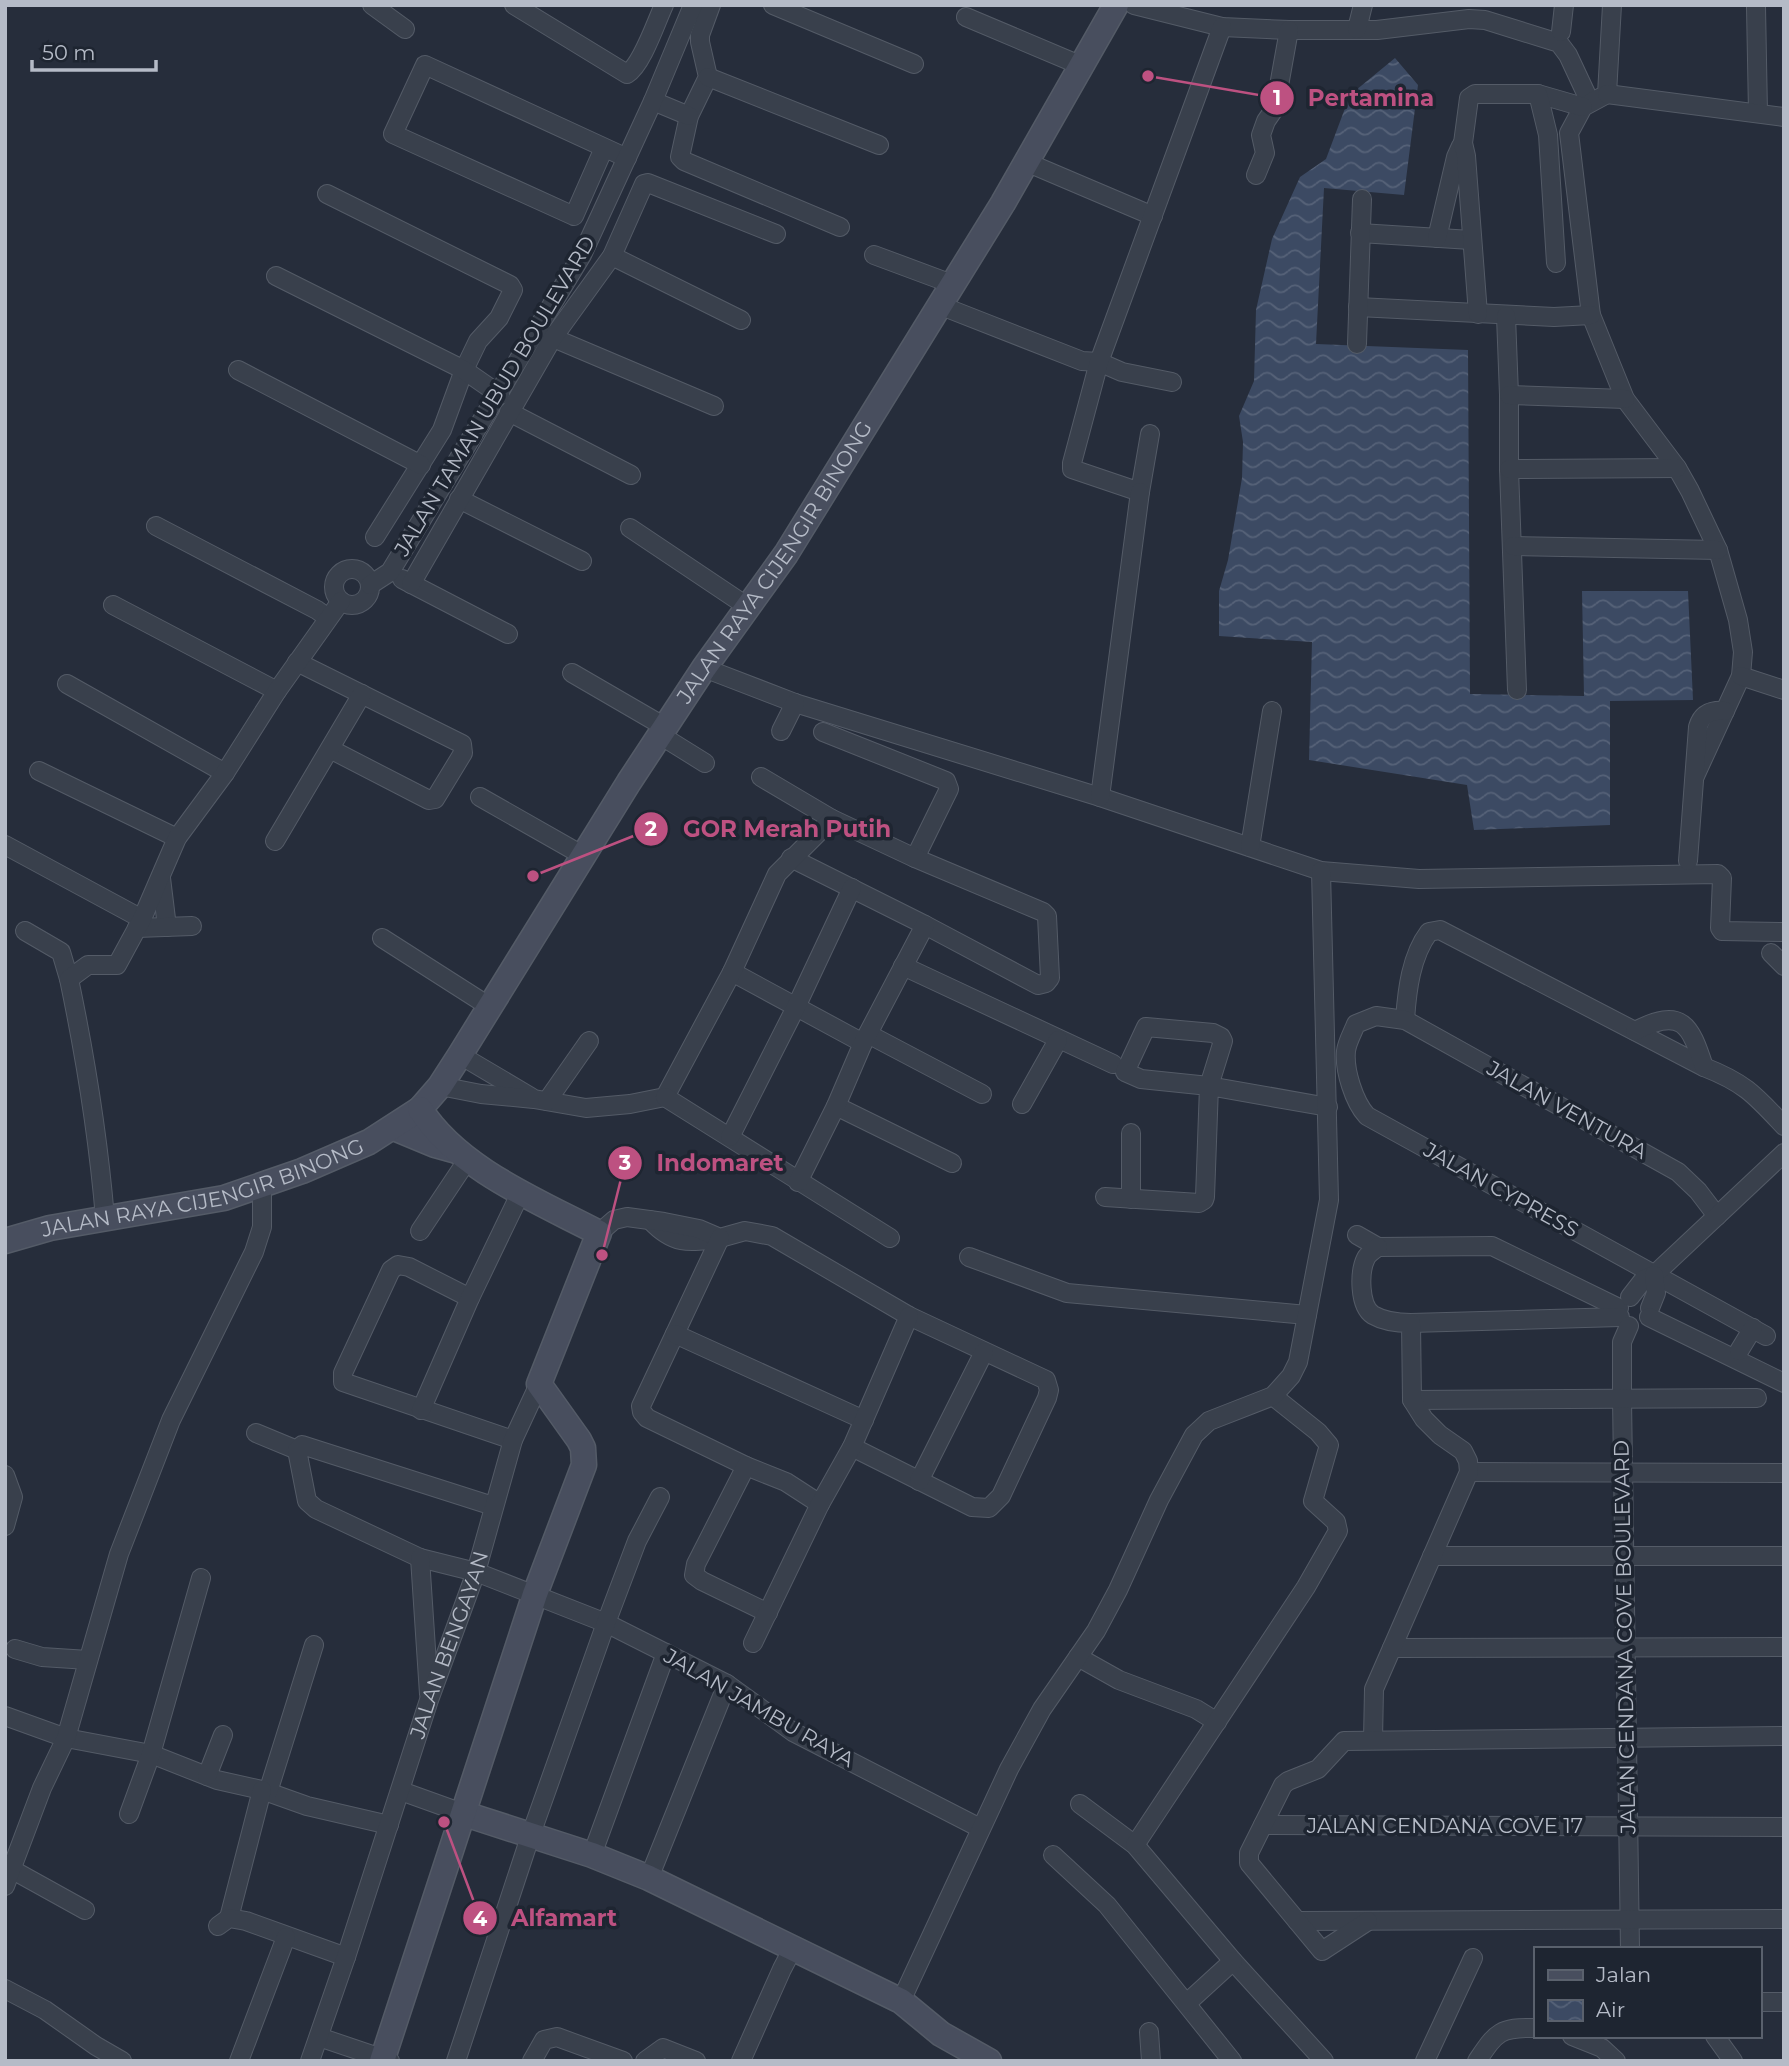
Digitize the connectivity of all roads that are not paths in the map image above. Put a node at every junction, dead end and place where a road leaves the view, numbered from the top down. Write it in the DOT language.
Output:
graph roads {
  1 [pos="372,5"];
  2 [pos="514,5"];
  3 [pos="664,5"];
  4 [pos="694,5"];
  5 [pos="711,5"];
  6 [pos="773,5"];
  7 [pos="1116,5"];
  8 [pos="1134,5"];
  9 [pos="1363,5"];
  10 [pos="1564,5"];
  11 [pos="1612,5"];
  12 [pos="1756,7"];
  13 [pos="966,17"];
  14 [pos="1222,27"];
  15 [pos="405,29"];
  16 [pos="1357,29"];
  17 [pos="1289,30"];
  18 [pos="1561,32"];
  19 [pos="914,64"];
  20 [pos="1082,66"];
  21 [pos="708,77"];
  22 [pos="1538,94"];
  23 [pos="1607,94"];
  24 [pos="653,101"];
  25 [pos="1586,104"];
  26 [pos="1758,113"];
  27 [pos="690,116"];
  28 [pos="1784,117"];
  29 [pos="1569,133"];
  30 [pos="1548,135"];
  31 [pos="1462,143"];
  32 [pos="879,145"];
  33 [pos="604,148"];
  34 [pos="627,158"];
  35 [pos="1026,162"];
  36 [pos="1256,175"];
  37 [pos="327,194"];
  38 [pos="1362,198"];
  39 [pos="1153,216"];
  40 [pos="840,227"];
  41 [pos="1360,233"];
  42 [pos="776,234"];
  43 [pos="1437,238"];
  44 [pos="1471,240"];
  45 [pos="874,255"];
  46 [pos="612,256"];
  47 [pos="1556,263"];
  48 [pos="276,276"];
  49 [pos="952,284"];
  50 [pos="939,305"];
  51 [pos="1358,307"];
  52 [pos="1478,314"];
  53 [pos="1591,315"];
  54 [pos="1506,316"];
  55 [pos="741,320"];
  56 [pos="545,335"];
  57 [pos="1357,344"];
  58 [pos="1099,362"];
  59 [pos="238,370"];
  60 [pos="464,370"];
  61 [pos="1172,382"];
  62 [pos="500,395"];
  63 [pos="1509,395"];
  64 [pos="1625,399"];
  65 [pos="714,406"];
  66 [pos="509,412"];
  67 [pos="1150,434"];
  68 [pos="421,465"];
  69 [pos="1677,468"];
  70 [pos="1508,469"];
  71 [pos="631,475"];
  72 [pos="1140,492"];
  73 [pos="459,499"];
  74 [pos="156,526"];
  75 [pos="630,528"];
  76 [pos="375,537"];
  77 [pos="1513,545"];
  78 [pos="1718,551"];
  79 [pos="583,561"];
  80 [pos="390,572"];
  81 [pos="411,584"];
  82 [pos="370,585"];
  83 [pos="341,601"];
  84 [pos="113,605"];
  85 [pos="748,607"];
  86 [pos="328,618"];
  87 [pos="508,634"];
  88 [pos="297,662"];
  89 [pos="704,668"];
  90 [pos="572,673"];
  91 [pos="1741,676"];
  92 [pos="67,684"];
  93 [pos="1517,690"];
  94 [pos="1784,690"];
  95 [pos="277,691"];
  96 [pos="362,694"];
  97 [pos="795,703"];
  98 [pos="1272,710"];
  99 [pos="662,731"];
  100 [pos="781,731"];
  101 [pos="823,732"];
  102 [pos="330,749"];
  103 [pos="705,763"];
  104 [pos="39,771"];
  105 [pos="225,773"];
  106 [pos="761,777"];
  107 [pos="480,797"];
  108 [pos="1100,797"];
  109 [pos="832,819"];
  110 [pos="177,838"];
  111 [pos="275,841"];
  112 [pos="5,845"];
  113 [pos="1250,846"];
  114 [pos="583,855"];
  115 [pos="791,858"];
  116 [pos="915,858"];
  117 [pos="1688,861"];
  118 [pos="1321,872"];
  119 [pos="161,874"];
  120 [pos="852,888"];
  121 [pos="140,923"];
  122 [pos="925,925"];
  123 [pos="192,926"];
  124 [pos="167,927"];
  125 [pos="25,931"];
  126 [pos="1784,932"];
  127 [pos="382,938"];
  128 [pos="61,951"];
  129 [pos="88,965"];
  130 [pos="903,965"];
  131 [pos="732,972"];
  132 [pos="69,979"];
  133 [pos="489,1007"];
  134 [pos="796,1007"];
  135 [pos="1405,1020"];
  136 [pos="1635,1031"];
  137 [pos="865,1038"];
  138 [pos="1058,1040"];
  139 [pos="589,1041"];
  140 [pos="460,1055"];
  141 [pos="1113,1064"];
  142 [pos="1704,1068"];
  143 [pos="440,1086"];
  144 [pos="1209,1086"];
  145 [pos="982,1094"];
  146 [pos="665,1097"];
  147 [pos="540,1100"];
  148 [pos="1022,1104"];
  149 [pos="836,1106"];
  150 [pos="1328,1107"];
  151 [pos="420,1109"];
  152 [pos="1784,1126"];
  153 [pos="394,1128"];
  154 [pos="1131,1133"];
  155 [pos="730,1137"];
  156 [pos="461,1155"];
  157 [pos="1781,1161"];
  158 [pos="952,1163"];
  159 [pos="797,1182"];
  160 [pos="262,1186"];
  161 [pos="520,1192"];
  162 [pos="1105,1197"];
  163 [pos="1131,1199"];
  164 [pos="1717,1216"];
  165 [pos="105,1218"];
  166 [pos="420,1231"];
  167 [pos="599,1233"];
  168 [pos="1357,1235"];
  169 [pos="720,1238"];
  170 [pos="890,1238"];
  171 [pos="5,1241"];
  172 [pos="1378,1247"];
  173 [pos="969,1257"];
  174 [pos="1654,1275"];
  175 [pos="470,1298"];
  176 [pos="1624,1312"];
  177 [pos="1649,1313"];
  178 [pos="1307,1315"];
  179 [pos="909,1316"];
  180 [pos="1411,1323"];
  181 [pos="675,1334"];
  182 [pos="984,1352"];
  183 [pos="1739,1352"];
  184 [pos="1784,1383"];
  185 [pos="539,1384"];
  186 [pos="1273,1396"];
  187 [pos="1757,1398"];
  188 [pos="1622,1399"];
  189 [pos="1412,1400"];
  190 [pos="1450,1400"];
  191 [pos="421,1410"];
  192 [pos="864,1420"];
  193 [pos="256,1433"];
  194 [pos="1440,1435"];
  195 [pos="513,1440"];
  196 [pos="852,1447"];
  197 [pos="298,1450"];
  198 [pos="746,1466"];
  199 [pos="1469,1472"];
  200 [pos="1623,1473"];
  201 [pos="1784,1473"];
  202 [pos="5,1475"];
  203 [pos="919,1481"];
  204 [pos="660,1497"];
  205 [pos="820,1504"];
  206 [pos="493,1506"];
  207 [pos="5,1526"];
  208 [pos="1432,1556"];
  209 [pos="1624,1556"];
  210 [pos="1784,1556"];
  211 [pos="420,1558"];
  212 [pos="476,1572"];
  213 [pos="201,1578"];
  214 [pos="535,1594"];
  215 [pos="768,1613"];
  216 [pos="606,1623"];
  217 [pos="753,1643"];
  218 [pos="314,1645"];
  219 [pos="1625,1647"];
  220 [pos="1784,1647"];
  221 [pos="1392,1648"];
  222 [pos="16,1649"];
  223 [pos="666,1653"];
  224 [pos="1079,1657"];
  225 [pos="88,1660"];
  226 [pos="727,1684"];
  227 [pos="429,1700"];
  228 [pos="5,1716"];
  229 [pos="1217,1722"];
  230 [pos="223,1735"];
  231 [pos="1784,1736"];
  232 [pos="1626,1737"];
  233 [pos="66,1738"];
  234 [pos="1373,1740"];
  235 [pos="151,1754"];
  236 [pos="207,1776"];
  237 [pos="265,1791"];
  238 [pos="401,1791"];
  239 [pos="1080,1804"];
  240 [pos="129,1814"];
  241 [pos="465,1814"];
  242 [pos="389,1825"];
  243 [pos="1263,1825"];
  244 [pos="1627,1826"];
  245 [pos="1784,1827"];
  246 [pos="980,1828"];
  247 [pos="530,1837"];
  248 [pos="1135,1845"];
  249 [pos="592,1855"];
  250 [pos="1053,1855"];
  251 [pos="8,1877"];
  252 [pos="649,1878"];
  253 [pos="85,1910"];
  254 [pos="1628,1919"];
  255 [pos="1784,1919"];
  256 [pos="1297,1921"];
  257 [pos="1368,1921"];
  258 [pos="286,1937"];
  259 [pos="1630,1947"];
  260 [pos="793,1948"];
  261 [pos="346,1957"];
  262 [pos="1473,1958"];
  263 [pos="1233,1961"];
  264 [pos="5,1989"];
  265 [pos="901,2001"];
  266 [pos="1761,2002"];
  267 [pos="1784,2002"];
  268 [pos="1187,2003"];
  269 [pos="1534,2028"];
  270 [pos="1149,2032"];
  271 [pos="319,2036"];
  272 [pos="1577,2038"];
  273 [pos="1716,2038"];
  274 [pos="385,2060"];
  275 [pos="122,2061"];
  276 [pos="239,2061"];
  277 [pos="310,2061"];
  278 [pos="456,2061"];
  279 [pos="532,2061"];
  280 [pos="623,2061"];
  281 [pos="645,2061"];
  282 [pos="696,2061"];
  283 [pos="741,2061"];
  284 [pos="989,2061"];
  285 [pos="1151,2061"];
  286 [pos="1232,2061"];
  287 [pos="1324,2061"];
  288 [pos="1425,2061"];
  289 [pos="1476,2061"];
  290 [pos="1616,2061"];
  291 [pos="1733,2061"];
  1 -- 15 [label="street"];
  2 -- 3 [label="street"];
  4 -- 24 [label="street, JALAN TAMAN UBUD BOULEVARD"];
  5 -- 21 [label="street"];
  6 -- 19 [label="street"];
  7 -- 20 [label="street, JALAN RAYA CIJENGIR BINONG"];
  8 -- 14 [label="street"];
  9 -- 16 [label="street"];
  10 -- 18 [label="street"];
  11 -- 23 [label="street"];
  12 -- 26 [label="street"];
  13 -- 20 [label="street"];
  14 -- 17 [label="street"];
  14 -- 39 [label="street"];
  16 -- 17 [label="street"];
  16 -- 25 [label="street"];
  17 -- 36 [label="street"];
  20 -- 35 [label="street, JALAN RAYA CIJENGIR BINONG"];
  21 -- 27 [label="street"];
  21 -- 32 [label="street"];
  22 -- 25 [label="street"];
  22 -- 30 [label="street"];
  22 -- 31 [label="street"];
  23 -- 25 [label="street"];
  23 -- 26 [label="street"];
  24 -- 27 [label="street"];
  24 -- 34 [label="street, JALAN TAMAN UBUD BOULEVARD"];
  25 -- 29 [label="street"];
  26 -- 28 [label="street"];
  27 -- 40 [label="street"];
  29 -- 30 [label="street"];
  29 -- 53 [label="street"];
  30 -- 47 [label="street"];
  31 -- 43 [label="street"];
  31 -- 44 [label="street"];
  33 -- 33 [label="street"];
  33 -- 34 [label="street"];
  34 -- 56 [label="street, JALAN TAMAN UBUD BOULEVARD"];
  35 -- 39 [label="street"];
  35 -- 49 [label="street, JALAN RAYA CIJENGIR BINONG"];
  37 -- 60 [label="street"];
  38 -- 41 [label="street"];
  39 -- 58 [label="street"];
  41 -- 43 [label="street"];
  41 -- 51 [label="street"];
  42 -- 46 [label="street"];
  43 -- 44 [label="street"];
  44 -- 52 [label="street"];
  45 -- 49 [label="street"];
  46 -- 55 [label="street"];
  46 -- 56 [label="street"];
  48 -- 60 [label="street"];
  49 -- 50 [label="street, JALAN RAYA CIJENGIR BINONG"];
  50 -- 58 [label="street"];
  50 -- 85 [label="street, JALAN RAYA CIJENGIR BINONG"];
  51 -- 52 [label="street"];
  51 -- 57 [label="street"];
  52 -- 54 [label="street"];
  53 -- 54 [label="street"];
  53 -- 64 [label="street"];
  54 -- 63 [label="street"];
  56 -- 62 [label="street, JALAN TAMAN UBUD BOULEVARD"];
  56 -- 65 [label="street"];
  56 -- 66 [label="street"];
  58 -- 61 [label="street"];
  58 -- 72 [label="street"];
  59 -- 68 [label="street"];
  60 -- 62 [label="street"];
  60 -- 68 [label="street"];
  62 -- 80 [label="street, JALAN TAMAN UBUD BOULEVARD"];
  63 -- 64 [label="street"];
  63 -- 70 [label="street"];
  64 -- 69 [label="street"];
  66 -- 71 [label="street"];
  66 -- 73 [label="street"];
  67 -- 72 [label="street"];
  68 -- 76 [label="street"];
  69 -- 70 [label="street"];
  69 -- 78 [label="street"];
  70 -- 77 [label="street"];
  72 -- 108 [label="street"];
  73 -- 79 [label="street"];
  73 -- 81 [label="street"];
  74 -- 86 [label="street"];
  75 -- 85 [label="street"];
  77 -- 78 [label="street"];
  77 -- 93 [label="street"];
  78 -- 91 [label="street"];
  80 -- 81 [label="street"];
  80 -- 82 [label="street, JALAN TAMAN UBUD BOULEVARD"];
  81 -- 87 [label="street"];
  82 -- 83 [label="street"];
  82 -- 83 [label="street"];
  83 -- 86 [label="street"];
  84 -- 95 [label="street"];
  85 -- 89 [label="street, JALAN RAYA CIJENGIR BINONG"];
  86 -- 88 [label="street"];
  88 -- 95 [label="street"];
  88 -- 96 [label="street"];
  89 -- 97 [label="street"];
  89 -- 99 [label="street, JALAN RAYA CIJENGIR BINONG"];
  90 -- 99 [label="street"];
  91 -- 94 [label="street"];
  91 -- 117 [label="street"];
  92 -- 105 [label="street"];
  95 -- 105 [label="street"];
  96 -- 102 [label="street"];
  96 -- 102 [label="street"];
  97 -- 100 [label="street"];
  97 -- 108 [label="street"];
  98 -- 113 [label="street"];
  99 -- 103 [label="street"];
  99 -- 114 [label="street, JALAN RAYA CIJENGIR BINONG"];
  101 -- 116 [label="street"];
  102 -- 111 [label="street"];
  104 -- 110 [label="street"];
  105 -- 110 [label="street"];
  106 -- 109 [label="street"];
  107 -- 114 [label="street"];
  108 -- 113 [label="street"];
  109 -- 115 [label="street"];
  109 -- 116 [label="street"];
  110 -- 119 [label="street"];
  112 -- 121 [label="street"];
  113 -- 118 [label="street"];
  114 -- 133 [label="street, JALAN RAYA CIJENGIR BINONG"];
  115 -- 120 [label="street"];
  115 -- 131 [label="street"];
  116 -- 122 [label="street"];
  118 -- 126 [label="street"];
  118 -- 150 [label="street"];
  119 -- 121 [label="street"];
  119 -- 124 [label="street"];
  120 -- 122 [label="street"];
  120 -- 134 [label="street"];
  121 -- 124 [label="street"];
  121 -- 129 [label="street"];
  122 -- 130 [label="street"];
  123 -- 124 [label="street"];
  125 -- 128 [label="street"];
  127 -- 133 [label="street"];
  128 -- 129 [label="street"];
  128 -- 132 [label="street"];
  129 -- 132 [label="street"];
  130 -- 137 [label="street"];
  130 -- 138 [label="street"];
  131 -- 134 [label="street"];
  131 -- 146 [label="street"];
  132 -- 165 [label="street"];
  133 -- 140 [label="street, JALAN RAYA CIJENGIR BINONG"];
  134 -- 137 [label="street"];
  134 -- 155 [label="street"];
  135 -- 136 [label="street"];
  135 -- 164 [label="street, JALAN VENTURA"];
  135 -- 174 [label="street, JALAN CYPRESS"];
  136 -- 142 [label="street"];
  136 -- 142 [label="street"];
  137 -- 145 [label="street"];
  137 -- 149 [label="street"];
  138 -- 141 [label="street"];
  138 -- 148 [label="street"];
  139 -- 147 [label="street"];
  140 -- 143 [label="street, JALAN RAYA CIJENGIR BINONG"];
  140 -- 147 [label="street"];
  142 -- 152 [label="street"];
  143 -- 147 [label="street"];
  143 -- 151 [label="street, JALAN RAYA CIJENGIR BINONG"];
  144 -- 144 [label="street"];
  144 -- 150 [label="street"];
  144 -- 163 [label="street"];
  146 -- 147 [label="street"];
  146 -- 155 [label="street"];
  149 -- 158 [label="street"];
  149 -- 159 [label="street"];
  150 -- 178 [label="street"];
  151 -- 153 [label="street, JALAN RAYA CIJENGIR BINONG"];
  151 -- 156 [label="street"];
  153 -- 156 [label="street"];
  153 -- 160 [label="street, JALAN RAYA CIJENGIR BINONG"];
  154 -- 163 [label="street"];
  155 -- 159 [label="street"];
  156 -- 161 [label="street"];
  156 -- 166 [label="street"];
  157 -- 164 [label="street"];
  159 -- 170 [label="street"];
  160 -- 165 [label="street, JALAN RAYA CIJENGIR BINONG"];
  160 -- 225 [label="street"];
  161 -- 167 [label="street"];
  161 -- 175 [label="street"];
  162 -- 163 [label="street"];
  164 -- 174 [label="street"];
  165 -- 171 [label="street, JALAN RAYA CIJENGIR BINONG"];
  167 -- 169 [label="street"];
  167 -- 185 [label="street, JALAN BENGAYAN"];
  168 -- 172 [label="street"];
  169 -- 179 [label="street"];
  169 -- 181 [label="street"];
  172 -- 176 [label="street"];
  172 -- 180 [label="street"];
  173 -- 178 [label="street"];
  174 -- 176 [label="street"];
  174 -- 177 [label="street"];
  174 -- 183 [label="street, JALAN CYPRESS"];
  175 -- 191 [label="street"];
  175 -- 191 [label="street"];
  176 -- 177 [label="street"];
  176 -- 177 [label="street"];
  176 -- 180 [label="street"];
  176 -- 188 [label="street, JALAN CENDANA COVE BOULEVARD"];
  177 -- 184 [label="street"];
  178 -- 186 [label="street"];
  179 -- 182 [label="street"];
  179 -- 192 [label="street"];
  180 -- 189 [label="street"];
  181 -- 192 [label="street"];
  181 -- 198 [label="street"];
  182 -- 203 [label="street"];
  182 -- 203 [label="street"];
  185 -- 195 [label="street, JALAN BENGAYAN"];
  185 -- 214 [label="street"];
  186 -- 224 [label="street"];
  186 -- 229 [label="street"];
  187 -- 188 [label="street"];
  188 -- 190 [label="street"];
  188 -- 200 [label="street, JALAN CENDANA COVE BOULEVARD"];
  189 -- 190 [label="street"];
  189 -- 194 [label="street"];
  190 -- 194 [label="street"];
  191 -- 195 [label="street"];
  192 -- 196 [label="street"];
  193 -- 197 [label="street"];
  194 -- 199 [label="street"];
  195 -- 206 [label="street, JALAN BENGAYAN"];
  196 -- 203 [label="street"];
  196 -- 205 [label="street"];
  197 -- 206 [label="street"];
  197 -- 211 [label="street, JALAN JAMBU RAYA"];
  198 -- 205 [label="street"];
  198 -- 215 [label="street"];
  199 -- 200 [label="street"];
  199 -- 208 [label="street"];
  200 -- 201 [label="street"];
  200 -- 209 [label="street, JALAN CENDANA COVE BOULEVARD"];
  202 -- 207 [label="street"];
  204 -- 216 [label="street"];
  205 -- 215 [label="street"];
  206 -- 212 [label="street, JALAN BENGAYAN"];
  208 -- 209 [label="street"];
  208 -- 221 [label="street"];
  209 -- 210 [label="street"];
  209 -- 219 [label="street, JALAN CENDANA COVE BOULEVARD"];
  211 -- 212 [label="street, JALAN JAMBU RAYA"];
  211 -- 227 [label="street"];
  212 -- 214 [label="street, JALAN JAMBU RAYA"];
  212 -- 227 [label="street, JALAN BENGAYAN"];
  213 -- 235 [label="street"];
  214 -- 216 [label="street, JALAN JAMBU RAYA"];
  214 -- 241 [label="street"];
  215 -- 217 [label="street"];
  216 -- 223 [label="street, JALAN JAMBU RAYA"];
  216 -- 247 [label="street"];
  218 -- 237 [label="street"];
  219 -- 220 [label="street"];
  219 -- 221 [label="street"];
  219 -- 232 [label="street, JALAN CENDANA COVE BOULEVARD"];
  221 -- 234 [label="street"];
  222 -- 225 [label="street"];
  223 -- 226 [label="street, JALAN JAMBU RAYA"];
  223 -- 249 [label="street"];
  224 -- 229 [label="street"];
  224 -- 246 [label="street"];
  225 -- 233 [label="street"];
  226 -- 246 [label="street, JALAN JAMBU RAYA"];
  226 -- 252 [label="street"];
  227 -- 238 [label="street, JALAN BENGAYAN"];
  228 -- 233 [label="street"];
  229 -- 248 [label="street"];
  230 -- 236 [label="street"];
  231 -- 232 [label="street"];
  232 -- 234 [label="street"];
  232 -- 244 [label="street, JALAN CENDANA COVE BOULEVARD"];
  233 -- 235 [label="street"];
  233 -- 251 [label="street"];
  234 -- 243 [label="street"];
  235 -- 236 [label="street"];
  235 -- 240 [label="street"];
  236 -- 237 [label="street"];
  237 -- 242 [label="street"];
  237 -- 258 [label="street"];
  238 -- 241 [label="street"];
  238 -- 242 [label="street, JALAN BENGAYAN"];
  239 -- 248 [label="street"];
  241 -- 247 [label="street"];
  241 -- 274 [label="street"];
  242 -- 261 [label="street, JALAN BENGAYAN"];
  243 -- 244 [label="street, JALAN CENDANA COVE 17"];
  243 -- 256 [label="street"];
  244 -- 245 [label="street, JALAN CENDANA COVE 17"];
  244 -- 254 [label="street, JALAN CENDANA COVE BOULEVARD"];
  246 -- 265 [label="street"];
  247 -- 249 [label="street"];
  247 -- 278 [label="street"];
  248 -- 263 [label="street"];
  249 -- 252 [label="street"];
  250 -- 268 [label="street"];
  251 -- 253 [label="street"];
  252 -- 260 [label="street"];
  254 -- 255 [label="street"];
  254 -- 257 [label="street"];
  254 -- 259 [label="street, JALAN CENDANA COVE BOULEVARD"];
  256 -- 257 [label="street"];
  256 -- 257 [label="street"];
  258 -- 261 [label="street"];
  258 -- 276 [label="street"];
  260 -- 265 [label="street"];
  260 -- 283 [label="street"];
  261 -- 271 [label="street, JALAN BENGAYAN"];
  262 -- 288 [label="street"];
  263 -- 268 [label="street"];
  263 -- 287 [label="street"];
  264 -- 275 [label="street"];
  265 -- 284 [label="street"];
  266 -- 267 [label="street"];
  268 -- 286 [label="street"];
  269 -- 289 [label="street"];
  270 -- 285 [label="street"];
  271 -- 274 [label="street"];
  271 -- 277 [label="street, JALAN BENGAYAN"];
  272 -- 290 [label="street"];
  273 -- 291 [label="street"];
  279 -- 280 [label="street"];
  281 -- 282 [label="street"];
}
